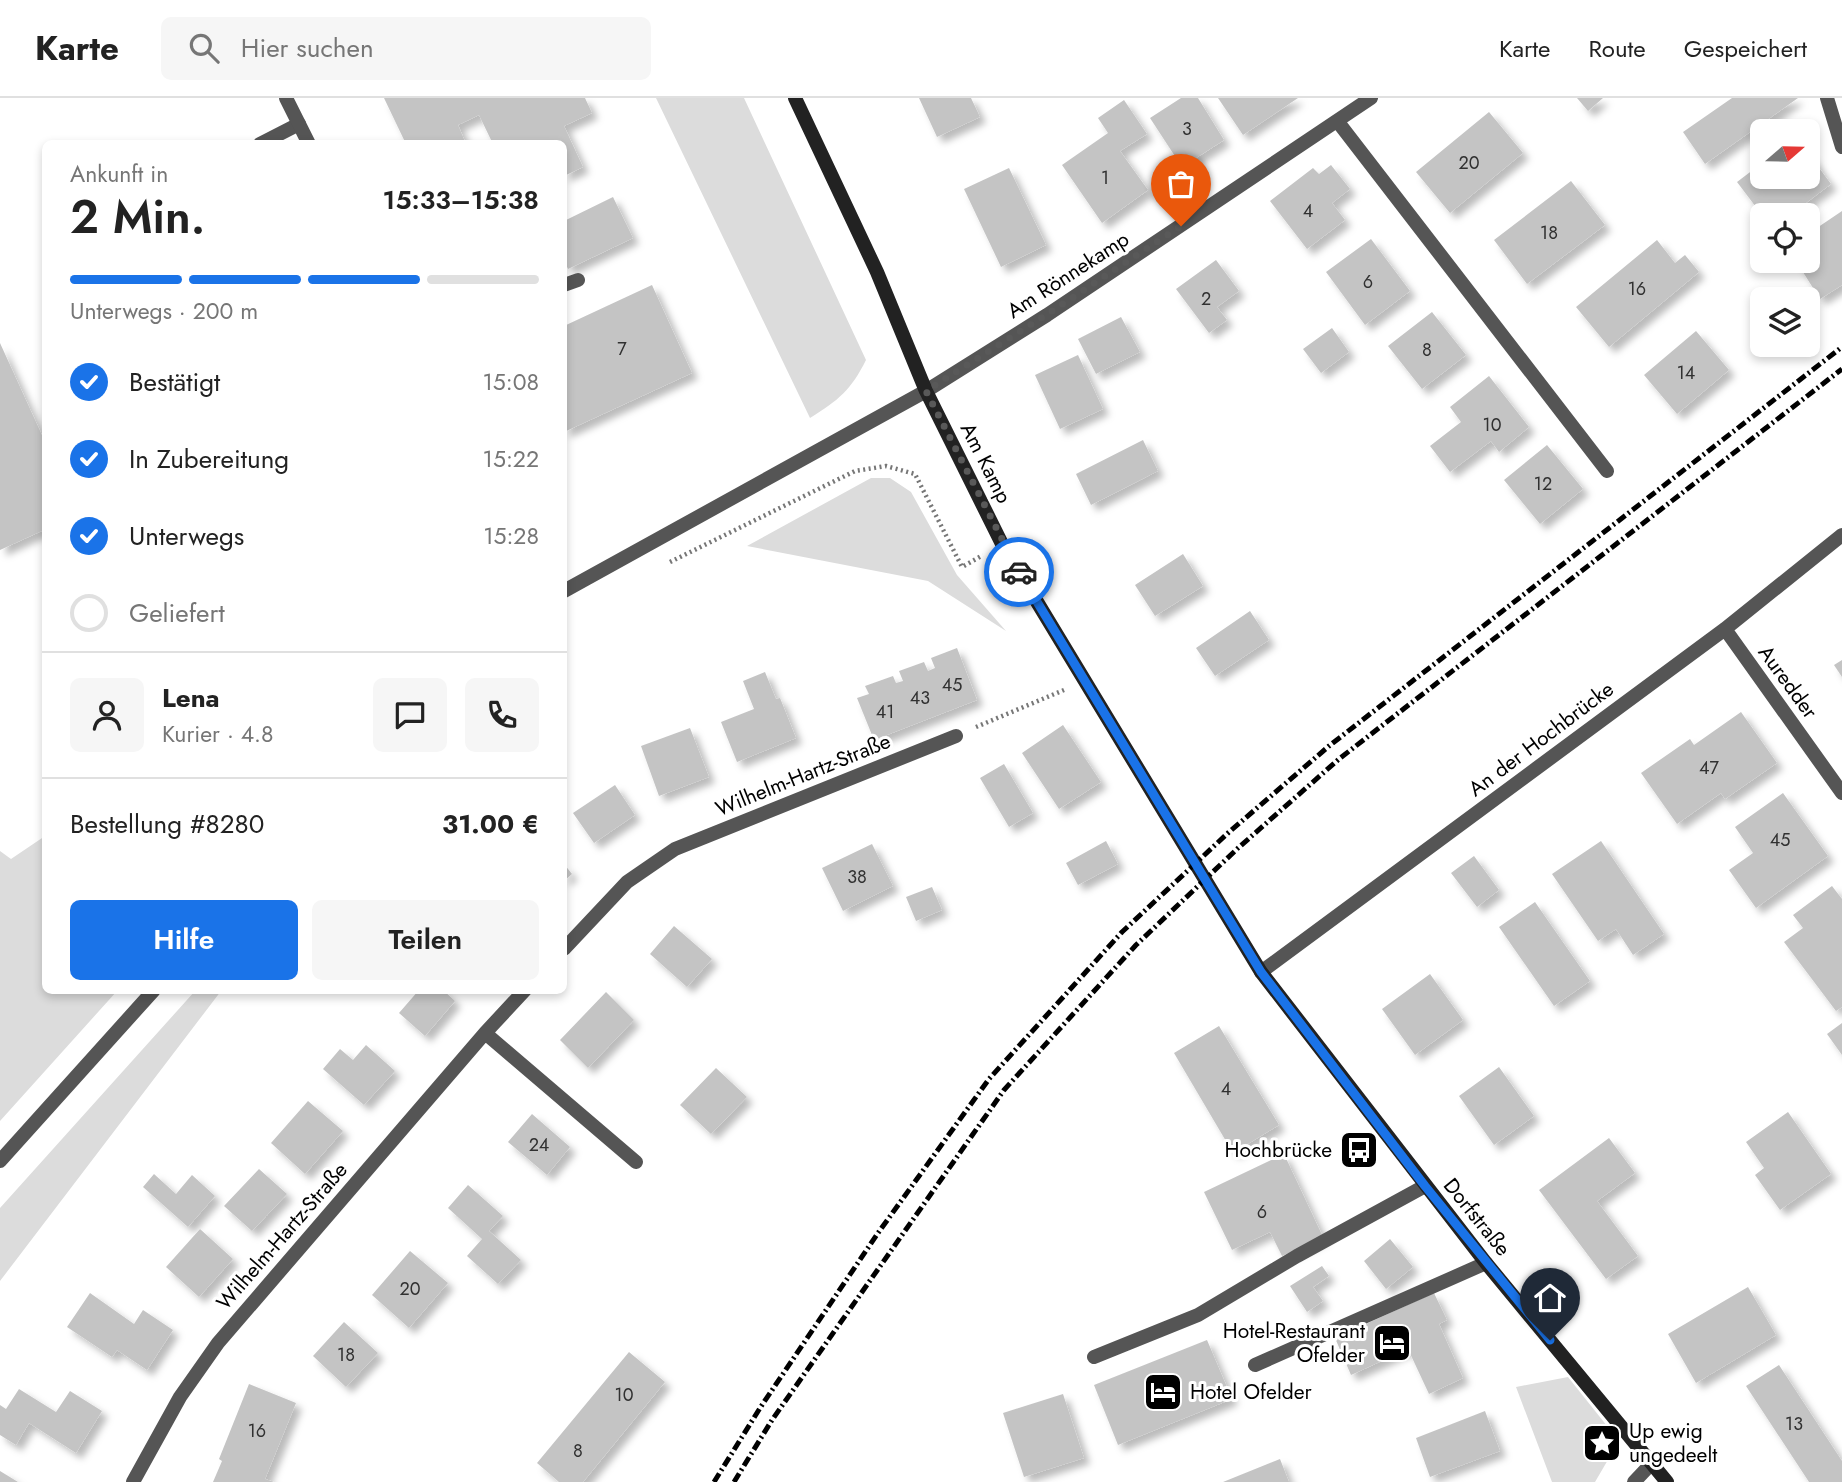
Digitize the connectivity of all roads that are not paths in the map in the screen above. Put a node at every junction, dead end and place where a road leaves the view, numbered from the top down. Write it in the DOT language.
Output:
graph roads {
  1 [pos="286,98"];
  2 [pos="795,98"];
  3 [pos="1371,98"];
  4 [pos="1826,98"];
  5 [pos="1338,122"];
  6 [pos="299,124"];
  7 [pos="268,140"];
  8 [pos="307,140"];
  9 [pos="1842,147"];
  10 [pos="926,391"];
  11 [pos="1607,471"];
  12 [pos="1842,534"];
  13 [pos="567,589"];
  14 [pos="1725,629"];
  15 [pos="956,736"];
  16 [pos="1842,793"];
  17 [pos="567,946"];
  18 [pos="1261,972"];
  19 [pos="151,994"];
  20 [pos="521,994"];
  21 [pos="485,1033"];
  22 [pos="0,1161"];
  23 [pos="636,1162"];
  24 [pos="1425,1186"];
  25 [pos="1486,1263"];
  26 [pos="1094,1357"];
  27 [pos="1255,1365"];
  28 [pos="1651,1464"];
  29 [pos="133,1482"];
  30 [pos="1634,1482"];
  31 [pos="1667,1482"];
  1 -- 6 [label="street"];
  2 -- 10 [label="main road, Am Kamp"];
  3 -- 5 [label="street, Am Rönnekamp"];
  4 -- 9 [label="street"];
  5 -- 10 [label="street, Am Rönnekamp"];
  5 -- 11 [label="street"];
  6 -- 7 [label="street"];
  6 -- 8 [label="street"];
  10 -- 13 [label="street, Am Rönnekamp"];
  10 -- 18 [label="main road, Am Kamp"];
  12 -- 14 [label="street, An der Hochbrücke"];
  14 -- 16 [label="street, Auredder"];
  14 -- 18 [label="street, An der Hochbrücke"];
  15 -- 17 [label="street, Wilhelm-Hartz-Straße"];
  18 -- 24 [label="main road, Dorfstraße"];
  19 -- 22 [label="street"];
  20 -- 21 [label="street, Wilhelm-Hartz-Straße"];
  21 -- 23 [label="street"];
  21 -- 29 [label="street, Wilhelm-Hartz-Straße"];
  24 -- 25 [label="main road, Dorfstraße"];
  24 -- 26 [label="street"];
  25 -- 27 [label="street"];
  25 -- 28 [label="main road, Dorfstraße"];
  28 -- 30 [label="street"];
  28 -- 31 [label="main road, Dorfstraße"];
}
